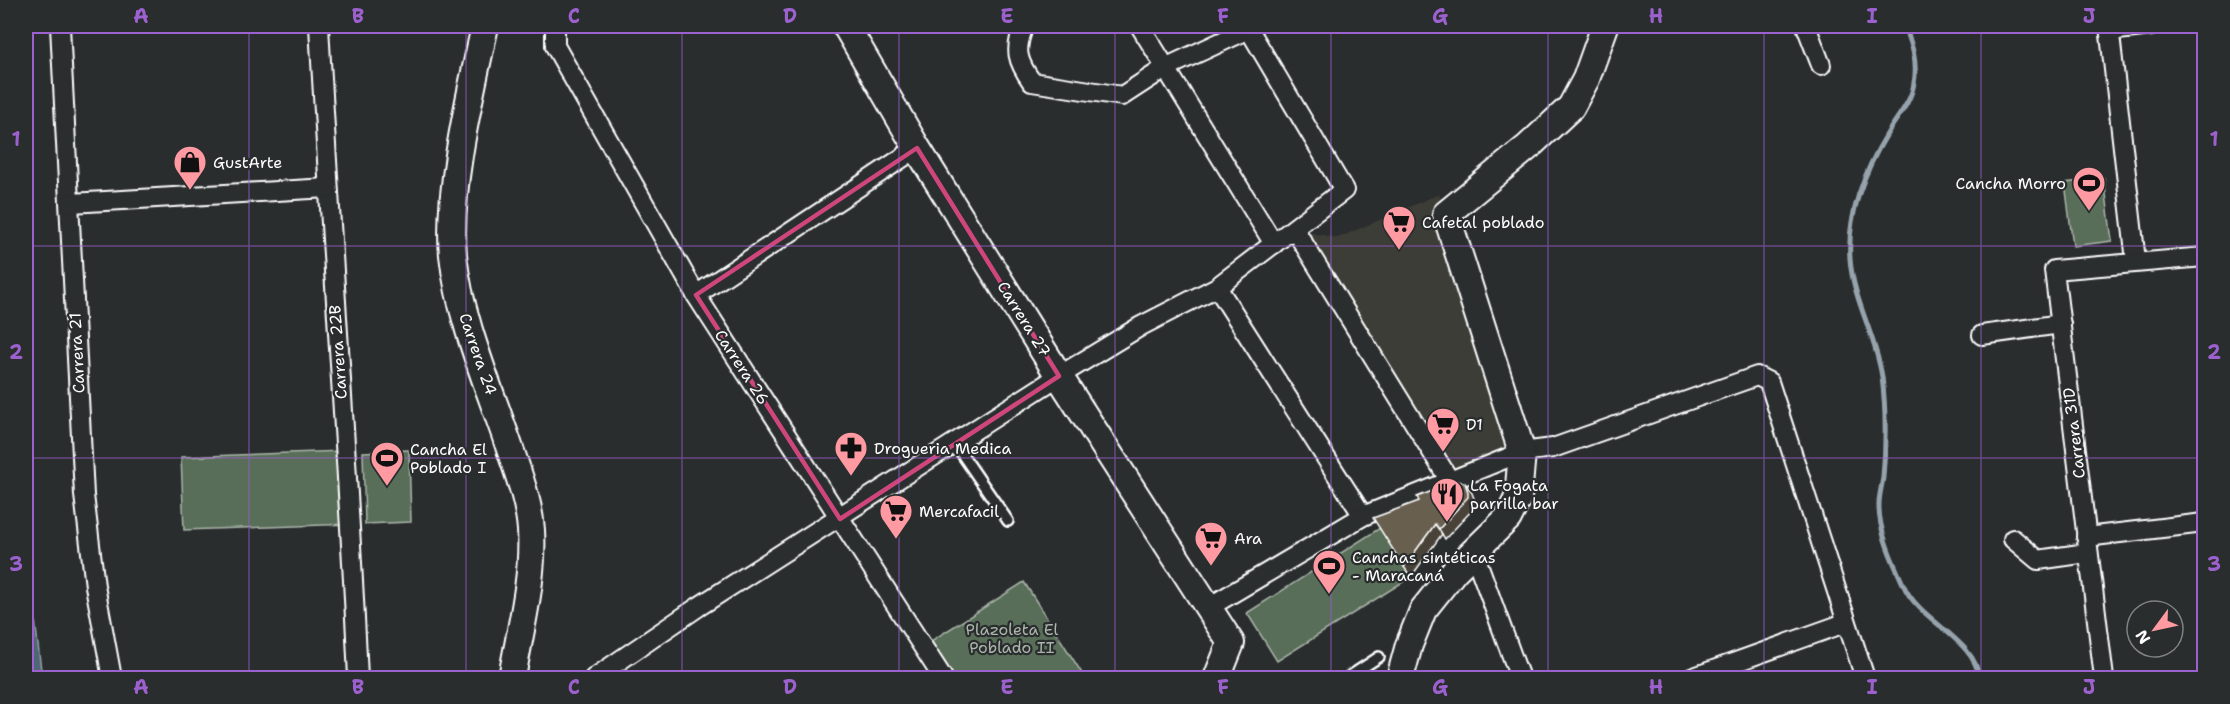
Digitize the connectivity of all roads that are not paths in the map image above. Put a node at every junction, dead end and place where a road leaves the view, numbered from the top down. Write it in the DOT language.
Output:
graph roads {
  1 [pos="60,26"];
  2 [pos="319,26"];
  3 [pos="486,26"];
  4 [pos="555,26"];
  5 [pos="846,26"];
  6 [pos="1024,26"];
  7 [pos="1140,26"];
  8 [pos="1605,26"];
  9 [pos="1806,26"];
  10 [pos="2151,26"];
  11 [pos="1248,27"];
  12 [pos="2109,28"];
  13 [pos="1821,65"];
  14 [pos="1166,68"];
  15 [pos="917,148"];
  16 [pos="328,188"];
  17 [pos="71,203"];
  18 [pos="1295,230"];
  19 [pos="1274,244"];
  20 [pos="2205,257"];
  21 [pos="2136,261"];
  22 [pos="1217,287"];
  23 [pos="696,295"];
  24 [pos="2061,324"];
  25 [pos="1982,335"];
  26 [pos="1059,376"];
  27 [pos="955,444"];
  28 [pos="1522,452"];
  29 [pos="1450,481"];
  30 [pos="1363,516"];
  31 [pos="840,519"];
  32 [pos="1008,521"];
  33 [pos="2205,523"];
  34 [pos="2013,539"];
  35 [pos="2086,545"];
  36 [pos="1473,550"];
  37 [pos="1209,607"];
  38 [pos="1845,623"];
  39 [pos="1379,657"];
  40 [pos="109,674"];
  41 [pos="358,678"];
  42 [pos="512,678"];
  43 [pos="594,678"];
  44 [pos="943,678"];
  45 [pos="1217,678"];
  46 [pos="1347,678"];
  47 [pos="1401,678"];
  48 [pos="1520,678"];
  49 [pos="1691,678"];
  50 [pos="1865,678"];
  51 [pos="2104,678"];
  1 -- 17 [label="street, Carrera 21"];
  2 -- 16 [label="street, Carrera 22B"];
  3 -- 42 [label="main road, Carrera 24"];
  4 -- 23 [label="street, Carrera 26"];
  5 -- 15 [label="main road, Carrera 27"];
  6 -- 14 [label="street"];
  7 -- 14 [label="street"];
  8 -- 28 [label="main road"];
  9 -- 13 [label="street"];
  10 -- 12 [label="street"];
  11 -- 14 [label="street"];
  11 -- 18 [label="street"];
  12 -- 21 [label="street"];
  14 -- 19 [label="street"];
  15 -- 23 [label="street"];
  15 -- 26 [label="main road, Carrera 27"];
  16 -- 17 [label="street"];
  16 -- 41 [label="street, Carrera 22B"];
  17 -- 40 [label="street, Carrera 21"];
  18 -- 19 [label="street"];
  18 -- 29 [label="street"];
  19 -- 22 [label="street"];
  20 -- 21 [label="street"];
  21 -- 24 [label="street, Carrera 31D"];
  22 -- 26 [label="street"];
  22 -- 30 [label="street"];
  23 -- 31 [label="street, Carrera 26"];
  24 -- 25 [label="street"];
  24 -- 35 [label="street, Carrera 31D"];
  26 -- 27 [label="street"];
  26 -- 37 [label="main road, Carrera 27"];
  27 -- 31 [label="street"];
  27 -- 32 [label="lane"];
  28 -- 29 [label="street"];
  28 -- 36 [label="main road"];
  28 -- 38 [label="street"];
  29 -- 30 [label="street"];
  30 -- 37 [label="street"];
  31 -- 43 [label="street"];
  31 -- 44 [label="street, Carrera 26"];
  33 -- 35 [label="street"];
  34 -- 35 [label="street"];
  35 -- 51 [label="street, Carrera 31D"];
  36 -- 47 [label="main road"];
  36 -- 48 [label="street"];
  37 -- 45 [label="main road, Carrera 27"];
  38 -- 49 [label="street"];
  38 -- 50 [label="street"];
  39 -- 46 [label="lane"];
}
